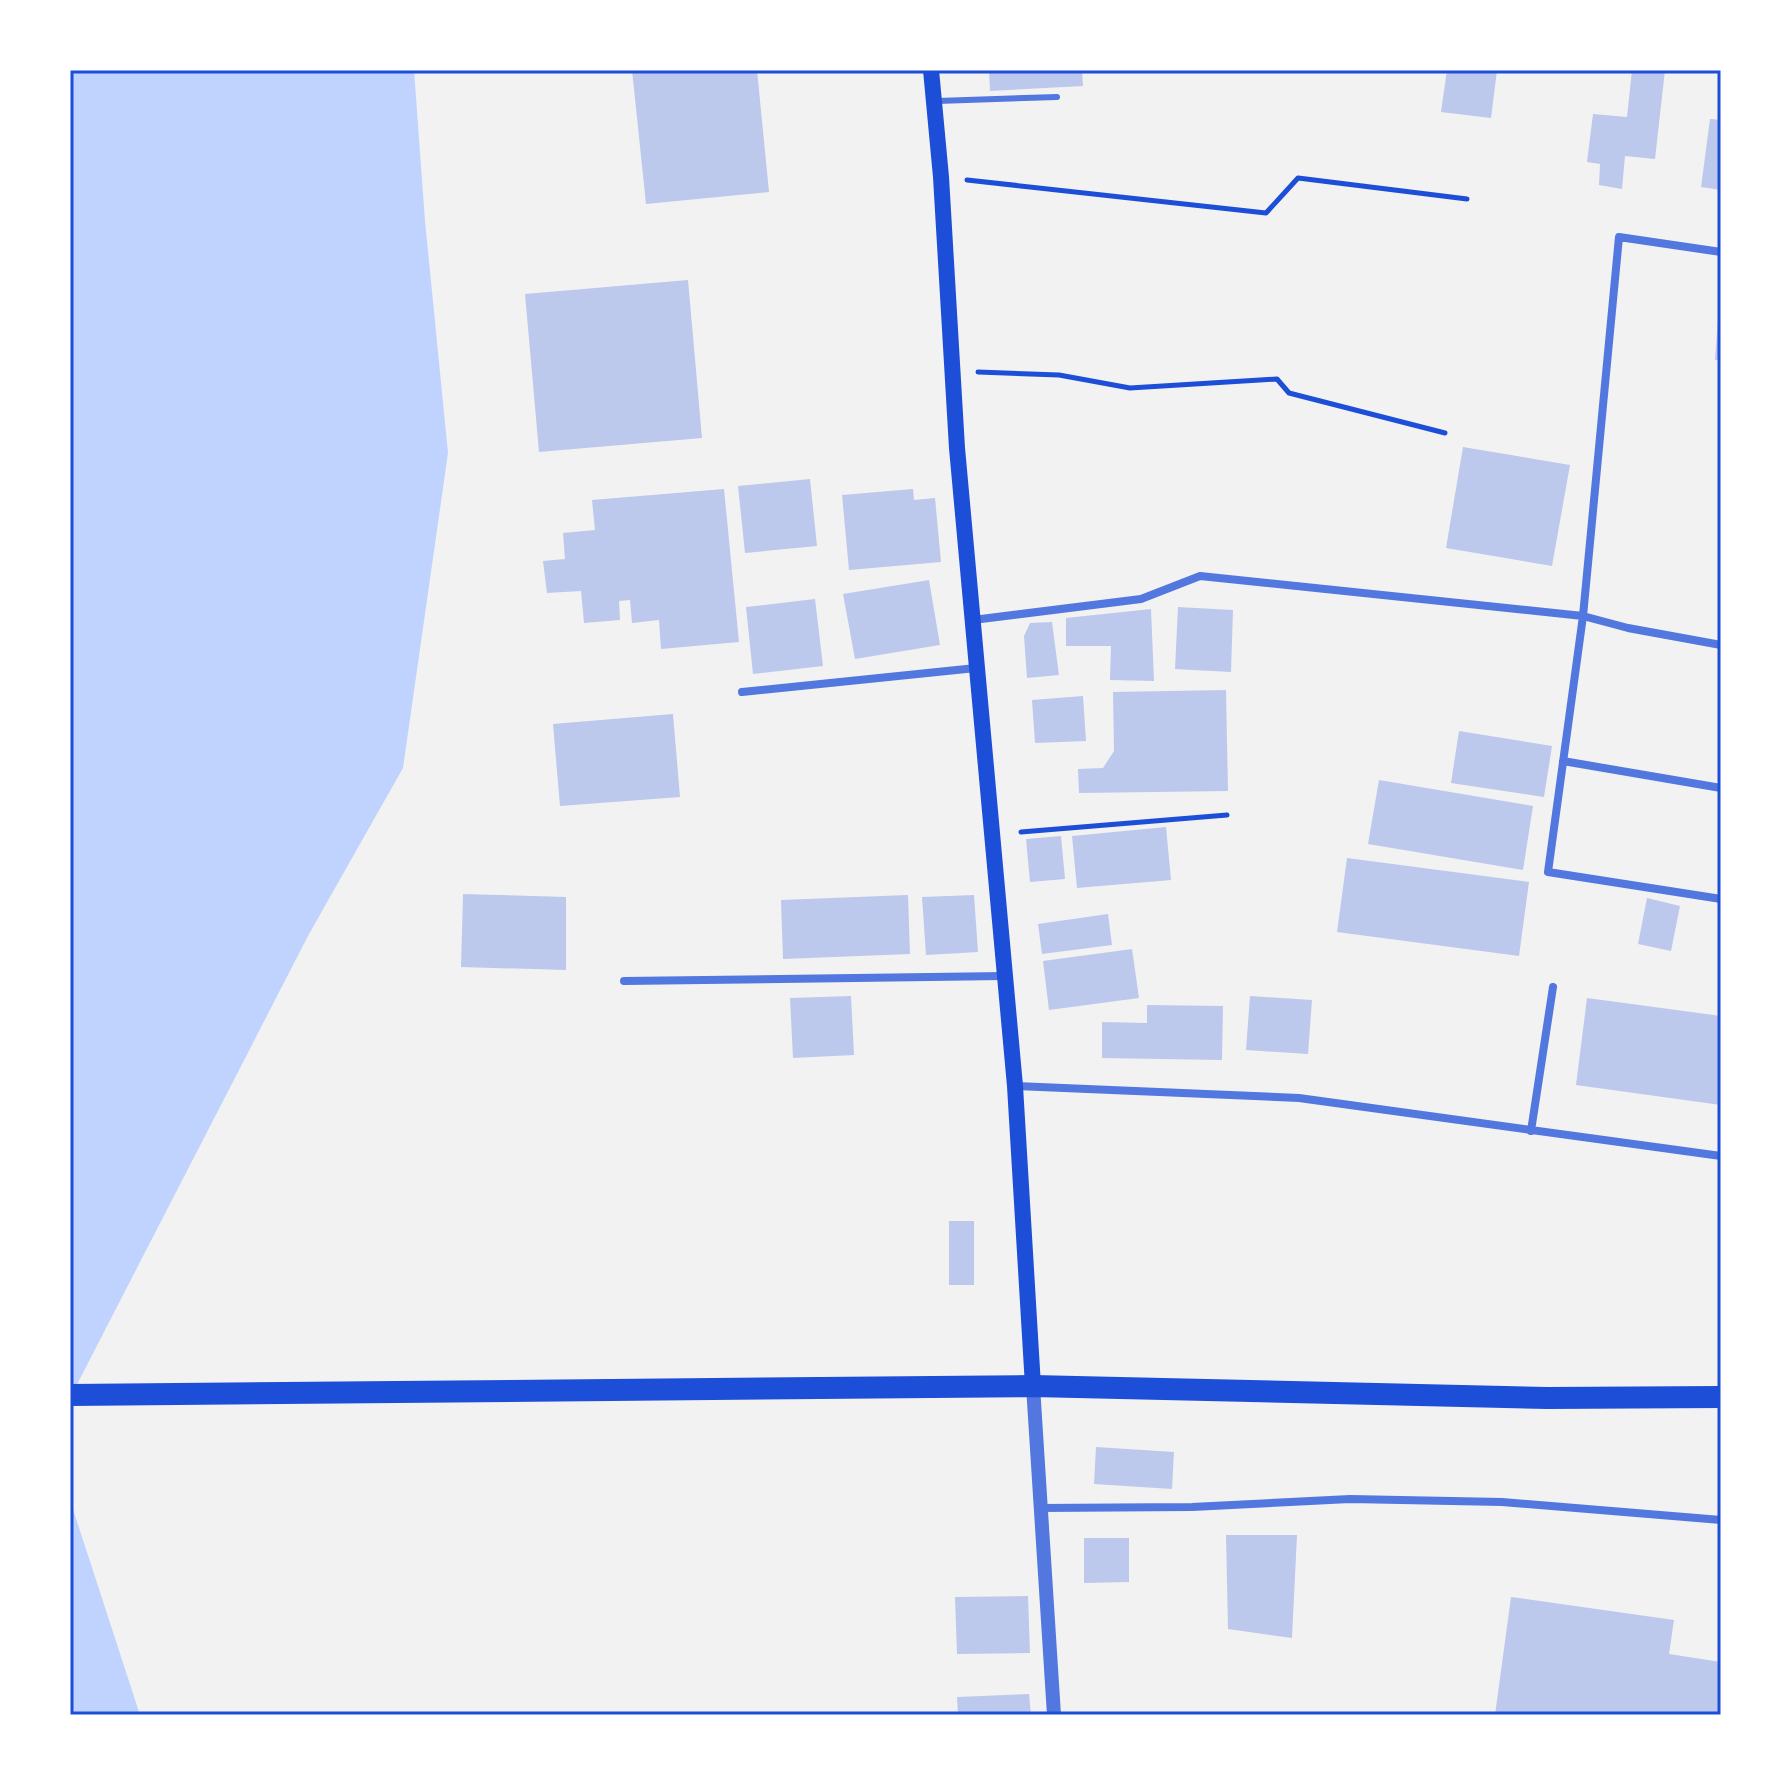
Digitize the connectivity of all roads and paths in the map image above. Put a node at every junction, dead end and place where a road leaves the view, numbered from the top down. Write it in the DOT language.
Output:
graph roads {
  1 [pos="931,70"];
  2 [pos="1057,97"];
  3 [pos="934,101"];
  4 [pos="941,177"];
  5 [pos="1467,199"];
  6 [pos="1721,252"];
  7 [pos="953,371"];
  8 [pos="1445,433"];
  9 [pos="1583,616"];
  10 [pos="973,620"];
  11 [pos="1721,645"];
  12 [pos="977,668"];
  13 [pos="742,692"];
  14 [pos="1563,761"];
  15 [pos="1721,788"];
  16 [pos="1227,815"];
  17 [pos="992,834"];
  18 [pos="1721,899"];
  19 [pos="1004,976"];
  20 [pos="624,981"];
  21 [pos="1553,987"];
  22 [pos="1015,1086"];
  23 [pos="1531,1131"];
  24 [pos="1721,1156"];
  25 [pos="1033,1386"];
  26 [pos="70,1395"];
  27 [pos="1721,1397"];
  28 [pos="1040,1508"];
  29 [pos="1721,1520"];
  30 [pos="1054,1715"];
  1 -- 3 [label="main road"];
  2 -- 3 [label="lane"];
  3 -- 4 [label="main road"];
  4 -- 5 [label="path"];
  4 -- 7 [label="main road"];
  6 -- 9 [label="street"];
  7 -- 8 [label="path"];
  7 -- 10 [label="main road"];
  9 -- 10 [label="street"];
  9 -- 11 [label="street"];
  9 -- 14 [label="street"];
  10 -- 12 [label="main road"];
  12 -- 13 [label="street"];
  12 -- 17 [label="main road"];
  14 -- 15 [label="street"];
  14 -- 18 [label="street"];
  16 -- 17 [label="path"];
  17 -- 19 [label="main road"];
  19 -- 20 [label="street"];
  19 -- 22 [label="main road"];
  21 -- 23 [label="street"];
  22 -- 23 [label="street"];
  22 -- 25 [label="main road"];
  23 -- 24 [label="street"];
  25 -- 26 [label="highway"];
  25 -- 27 [label="highway"];
  25 -- 28 [label="street"];
  28 -- 29 [label="street"];
  28 -- 30 [label="street"];
}
